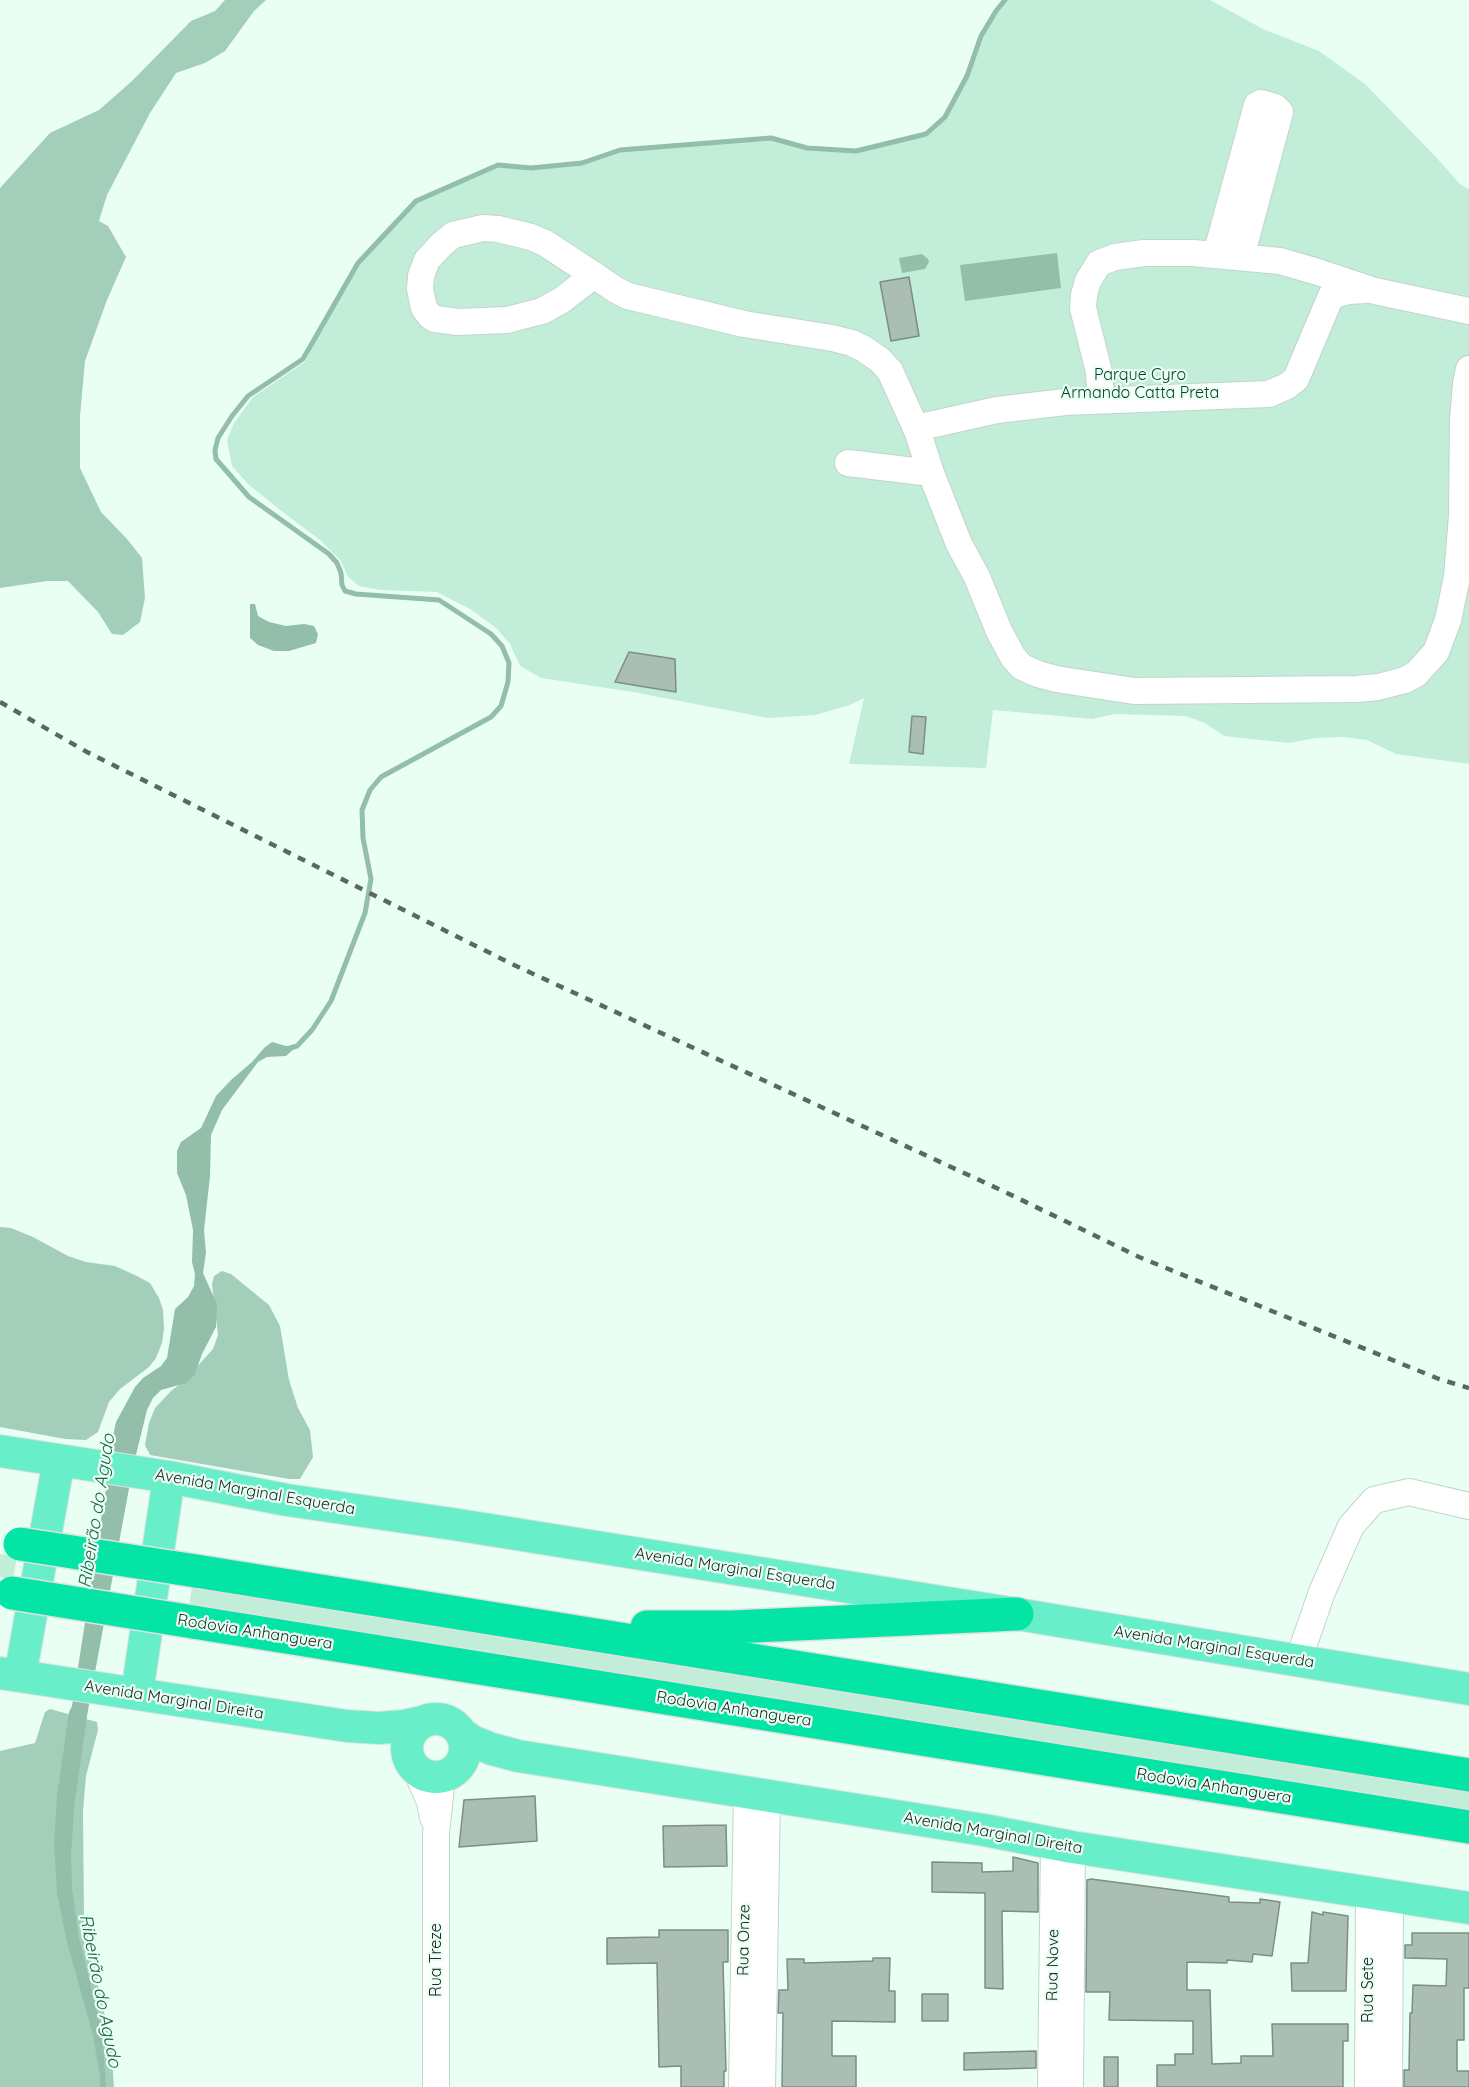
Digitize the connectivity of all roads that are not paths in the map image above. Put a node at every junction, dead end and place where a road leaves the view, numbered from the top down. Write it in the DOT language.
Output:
graph roads {
  1 [pos="1228,256"];
  2 [pos="594,275"];
  3 [pos="1369,290"];
  4 [pos="1462,312"];
  5 [pos="1469,369"];
  6 [pos="1101,400"];
  7 [pos="916,428"];
  8 [pos="848,463"];
  9 [pos="931,473"];
  10 [pos="0,1450"];
  11 [pos="59,1460"];
  12 [pos="160,1476"];
  13 [pos="1469,1506"];
  14 [pos="10,1543"];
  15 [pos="6,1592"];
  16 [pos="1017,1614"];
  17 [pos="551,1628"];
  18 [pos="1299,1661"];
  19 [pos="21,1676"];
  20 [pos="1469,1689"];
  21 [pos="129,1692"];
  22 [pos="423,1722"];
  23 [pos="347,1726"];
  24 [pos="462,1734"];
  25 [pos="518,1756"];
  26 [pos="432,1771"];
  27 [pos="1469,1775"];
  28 [pos="757,1794"];
  29 [pos="1469,1827"];
  30 [pos="1063,1845"];
  31 [pos="1379,1894"];
  32 [pos="1469,1908"];
  33 [pos="1378,2006"];
  34 [pos="436,2087"];
  35 [pos="742,2087"];
  36 [pos="762,2087"];
  37 [pos="1051,2087"];
  38 [pos="1070,2087"];
  39 [pos="1368,2087"];
  40 [pos="1389,2087"];
  1 -- 1 [label="street"];
  1 -- 3 [label="street"];
  1 -- 6 [label="street"];
  2 -- 2 [label="street"];
  2 -- 7 [label="street"];
  3 -- 4 [label="street"];
  3 -- 6 [label="street"];
  5 -- 9 [label="street"];
  6 -- 7 [label="street"];
  7 -- 9 [label="street"];
  8 -- 9 [label="street"];
  10 -- 11 [label="main road, Avenida Marginal Esquerda"];
  11 -- 12 [label="main road, Avenida Marginal Esquerda"];
  11 -- 19 [label="main road"];
  12 -- 16 [label="main road, Avenida Marginal Esquerda"];
  12 -- 21 [label="main road"];
  13 -- 18 [label="street"];
  14 -- 17 [label="highway, bridge"];
  15 -- 29 [label="highway, Rodovia Anhanguera, bridge"];
  16 -- 17 [label="highway"];
  16 -- 18 [label="main road, Avenida Marginal Esquerda"];
  17 -- 27 [label="highway"];
  18 -- 20 [label="main road, Avenida Marginal Esquerda"];
  19 -- 21 [label="main road, Avenida Marginal Direita"];
  21 -- 23 [label="main road, Avenida Marginal Direita"];
  22 -- 23 [label="main road, Avenida Marginal Direita"];
  22 -- 24 [label="main road, Avenida Marginal Direita"];
  22 -- 26 [label="main road"];
  23 -- 26 [label="main road, Avenida Marginal Direita"];
  24 -- 25 [label="main road, Avenida Marginal Direita"];
  24 -- 26 [label="main road"];
  25 -- 26 [label="main road, Avenida Marginal Direita"];
  25 -- 28 [label="main road, Avenida Marginal Direita"];
  26 -- 34 [label="street, Rua Treze"];
  28 -- 30 [label="main road, Avenida Marginal Direita"];
  28 -- 35 [label="street, Rua Onze"];
  28 -- 36 [label="street, Rua Onze"];
  30 -- 31 [label="main road, Avenida Marginal Direita"];
  30 -- 37 [label="street, Rua Nove"];
  30 -- 38 [label="street, Rua Nove"];
  31 -- 32 [label="main road, Avenida Marginal Direita"];
  31 -- 33 [label="street, Rua Sete"];
  33 -- 39 [label="street, Rua Sete"];
  33 -- 40 [label="street, Rua Sete"];
}
